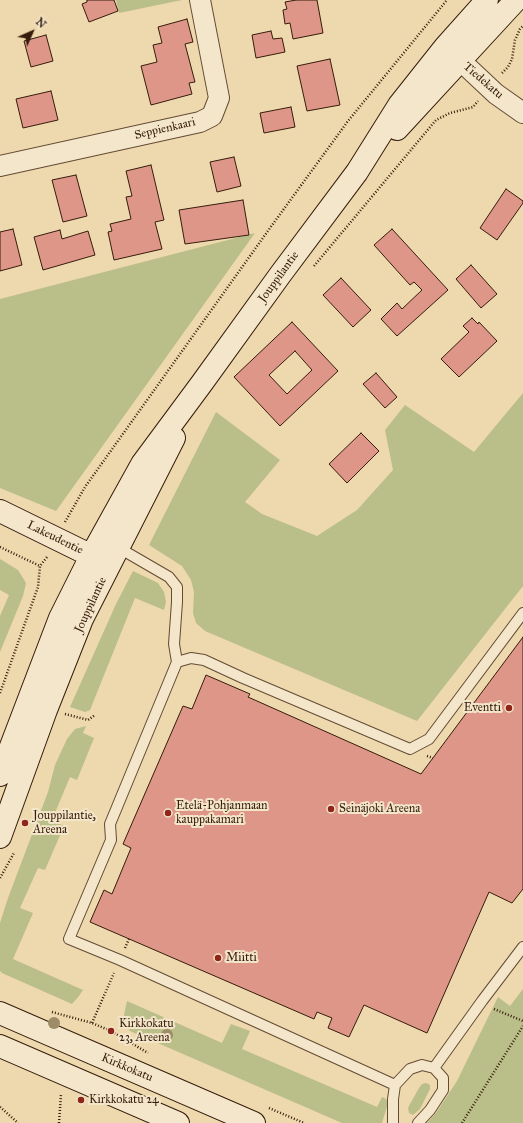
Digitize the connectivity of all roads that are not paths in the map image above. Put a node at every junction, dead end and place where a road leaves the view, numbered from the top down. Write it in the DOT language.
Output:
graph roads {
  1 [pos="200,0"];
  2 [pos="487,0"];
  3 [pos="516,0"];
  4 [pos="452,54"];
  5 [pos="523,113"];
  6 [pos="0,166"];
  7 [pos="202,384"];
  8 [pos="0,511"];
  9 [pos="106,556"];
  10 [pos="523,613"];
  11 [pos="177,662"];
  12 [pos="0,775"];
  13 [pos="8,842"];
  14 [pos="523,947"];
  15 [pos="0,1013"];
  16 [pos="0,1046"];
  17 [pos="434,1068"];
  18 [pos="396,1085"];
  19 [pos="178,1123"];
  20 [pos="254,1123"];
  21 [pos="393,1123"];
  22 [pos="418,1123"];
  1 -- 6 [label="street, Seppienkaari"];
  2 -- 4 [label="main road, Jouppilantie"];
  3 -- 4 [label="main road, Jouppilantie"];
  4 -- 5 [label="street, Tiedekatu"];
  4 -- 7 [label="main road, Jouppilantie"];
  7 -- 9 [label="main road, Jouppilantie"];
  7 -- 9 [label="main road, Jouppilantie"];
  8 -- 9 [label="main road, Lakeudentie"];
  9 -- 11 [label="lane"];
  9 -- 12 [label="main road, Jouppilantie"];
  9 -- 13 [label="main road, Jouppilantie"];
  10 -- 11 [label="lane"];
  11 -- 18 [label="lane"];
  14 -- 17 [label="lane"];
  15 -- 20 [label="main road, Kirkkokatu"];
  16 -- 19 [label="main road"];
  17 -- 18 [label="lane"];
  17 -- 22 [label="lane"];
  18 -- 21 [label="lane"];
}
